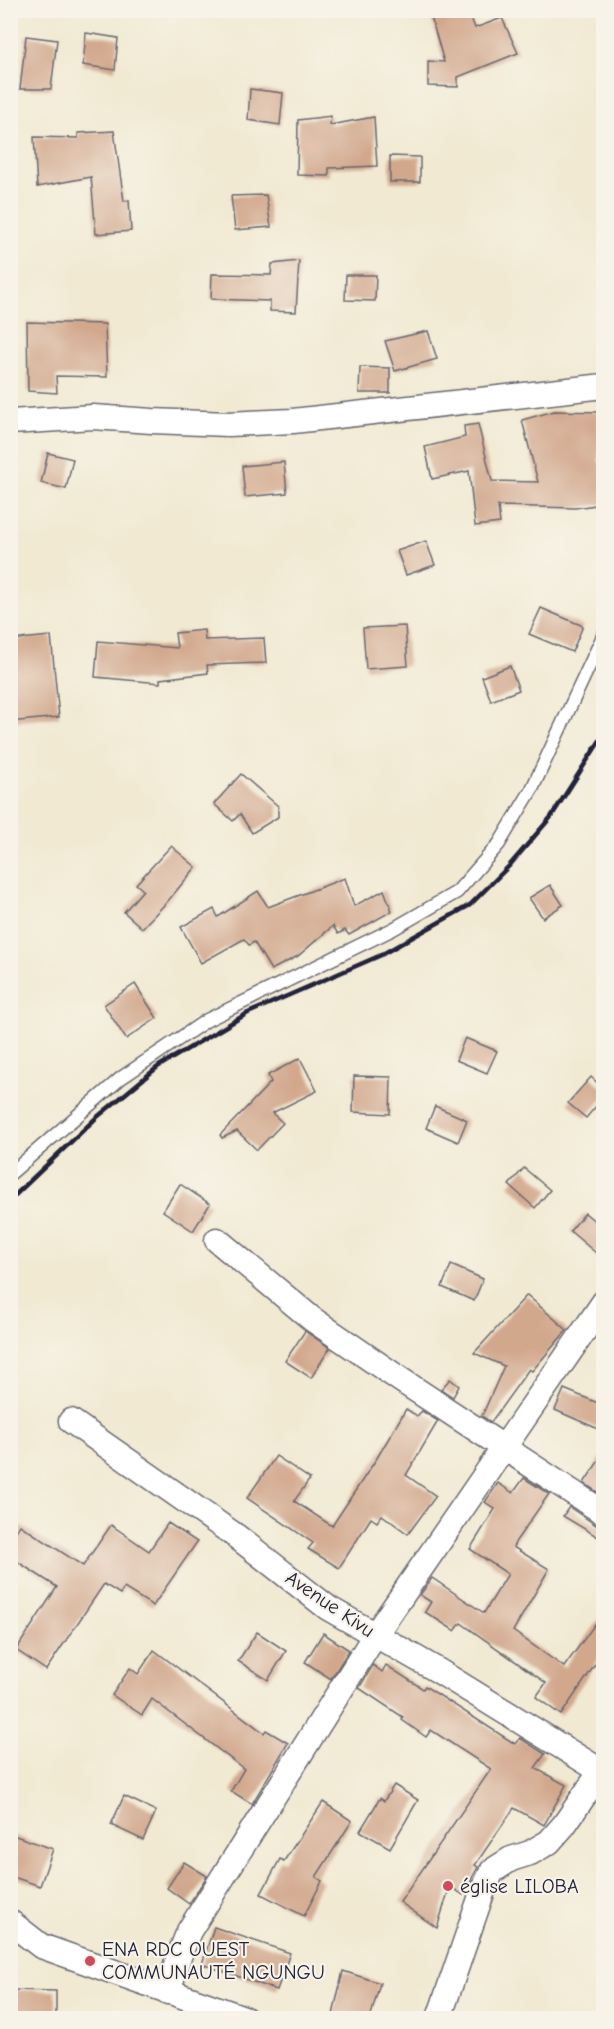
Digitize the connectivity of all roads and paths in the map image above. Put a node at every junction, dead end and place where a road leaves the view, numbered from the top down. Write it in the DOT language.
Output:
graph roads {
  1 [pos="603,386"];
  2 [pos="10,422"];
  3 [pos="603,634"];
  4 [pos="10,1174"];
  5 [pos="217,1240"];
  6 [pos="603,1302"];
  7 [pos="71,1421"];
  8 [pos="503,1446"];
  9 [pos="603,1513"];
  10 [pos="375,1635"];
  11 [pos="602,1771"];
  12 [pos="10,1922"];
  13 [pos="168,1992"];
  14 [pos="244,2019"];
  15 [pos="439,2019"];
  1 -- 2 [label="street"];
  3 -- 4 [label="lane"];
  5 -- 8 [label="street"];
  6 -- 8 [label="street"];
  7 -- 10 [label="street, Avenue Kivu"];
  8 -- 9 [label="street"];
  8 -- 10 [label="street"];
  10 -- 11 [label="street, Avenue Kivu"];
  10 -- 13 [label="street"];
  11 -- 15 [label="street, Avenue Kivu"];
  12 -- 13 [label="street"];
  13 -- 14 [label="street"];
}
